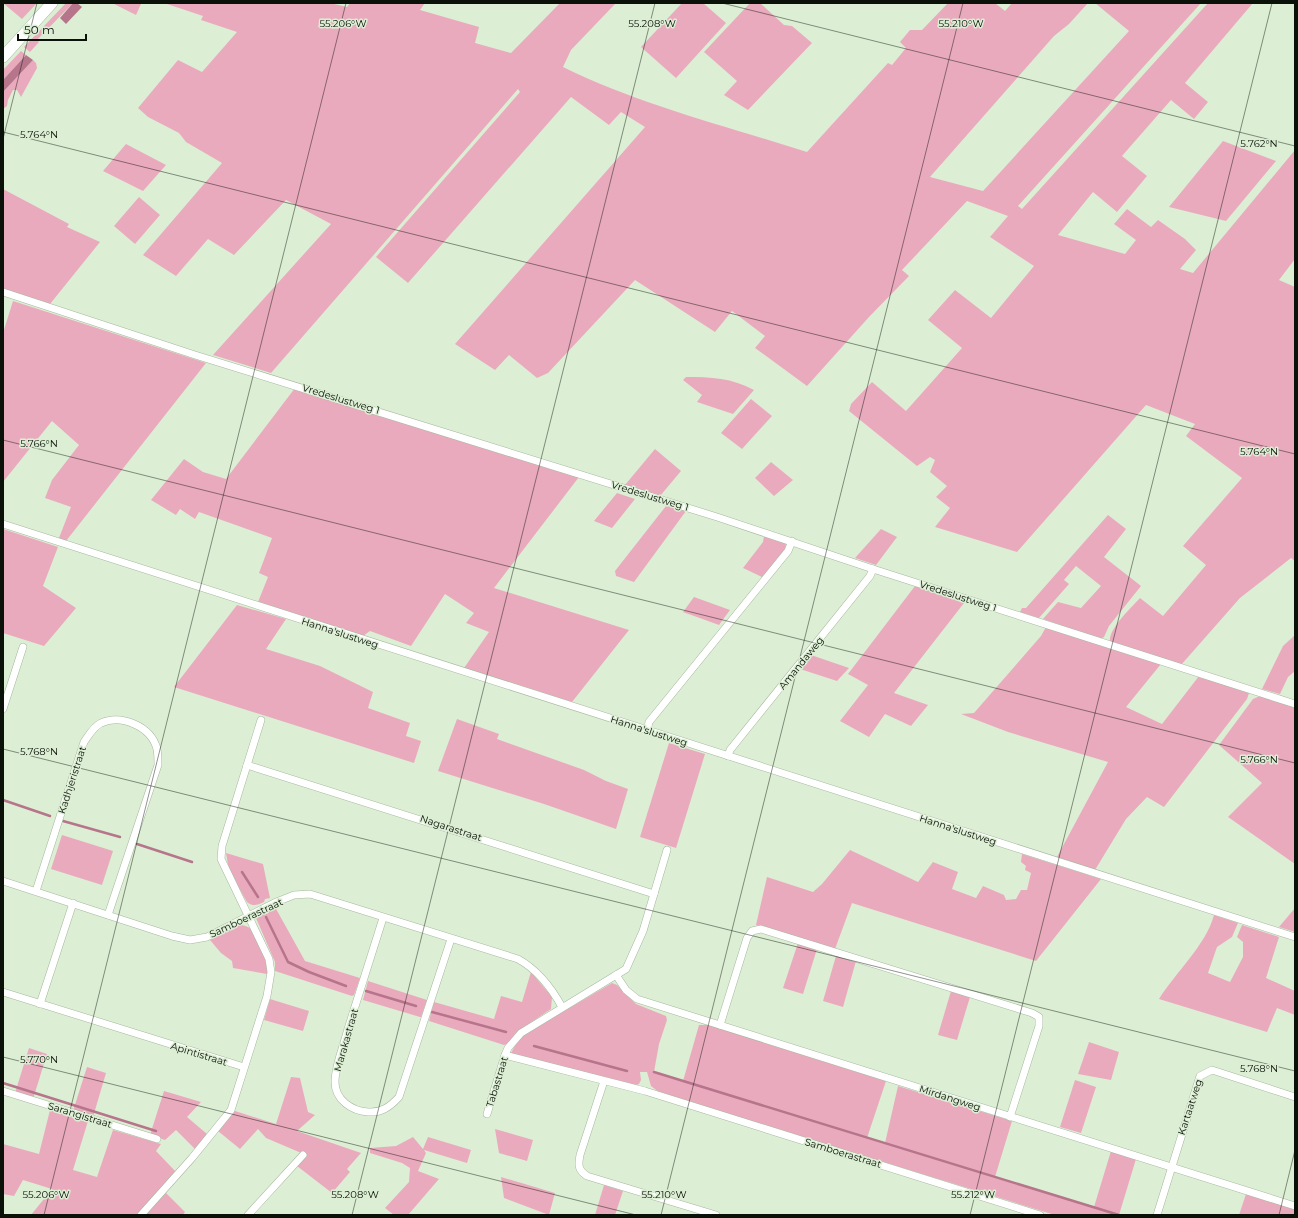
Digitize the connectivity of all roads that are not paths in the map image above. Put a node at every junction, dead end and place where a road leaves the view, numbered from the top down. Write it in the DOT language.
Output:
graph roads {
  1 [pos="52,3"];
  2 [pos="3,57"];
  3 [pos="3,292"];
  4 [pos="3,524"];
  5 [pos="792,542"];
  6 [pos="873,569"];
  7 [pos="23,647"];
  8 [pos="6,688"];
  9 [pos="1295,704"];
  10 [pos="3,709"];
  11 [pos="261,720"];
  12 [pos="647,730"];
  13 [pos="728,756"];
  14 [pos="247,765"];
  15 [pos="667,850"];
  16 [pos="3,881"];
  17 [pos="36,891"];
  18 [pos="654,894"];
  19 [pos="73,903"];
  20 [pos="108,915"];
  21 [pos="249,916"];
  22 [pos="383,918"];
  23 [pos="1295,937"];
  24 [pos="452,939"];
  25 [pos="616,975"];
  26 [pos="3,992"];
  27 [pos="40,1004"];
  28 [pos="562,1007"];
  29 [pos="720,1025"];
  30 [pos="505,1055"];
  31 [pos="244,1067"];
  32 [pos="604,1081"];
  33 [pos="3,1092"];
  34 [pos="1295,1097"];
  35 [pos="487,1114"];
  36 [pos="1010,1117"];
  37 [pos="157,1139"];
  38 [pos="302,1155"];
  39 [pos="1172,1167"];
  40 [pos="1295,1206"];
  41 [pos="141,1215"];
  42 [pos="248,1215"];
  43 [pos="716,1215"];
  44 [pos="1040,1215"];
  45 [pos="1157,1215"];
  1 -- 2 [label="main road"];
  3 -- 5 [label="street, Vredeslustweg 1"];
  4 -- 12 [label="street, Hanna'slustweg"];
  5 -- 6 [label="street, Vredeslustweg 1"];
  5 -- 12 [label="street"];
  6 -- 9 [label="street, Vredeslustweg 1"];
  6 -- 13 [label="street, Amandaweg"];
  7 -- 8 [label="street"];
  8 -- 10 [label="street"];
  11 -- 14 [label="street"];
  12 -- 13 [label="street, Hanna'slustweg"];
  13 -- 23 [label="street, Hanna'slustweg"];
  14 -- 18 [label="street, Nagarastraat"];
  14 -- 21 [label="street"];
  15 -- 18 [label="street, Tabastraat"];
  16 -- 17 [label="street, Samboerastraat"];
  17 -- 19 [label="street, Samboerastraat"];
  17 -- 20 [label="street, Kadhjeristraat"];
  18 -- 25 [label="street, Tabastraat"];
  19 -- 20 [label="street, Samboerastraat"];
  19 -- 27 [label="street"];
  20 -- 21 [label="street, Samboerastraat"];
  21 -- 22 [label="street, Samboerastraat"];
  21 -- 31 [label="street"];
  22 -- 24 [label="street, Samboerastraat"];
  22 -- 24 [label="street, Marakastraat"];
  24 -- 28 [label="street, Samboerastraat"];
  25 -- 28 [label="street, Tabastraat"];
  25 -- 29 [label="street, Mirdangweg"];
  26 -- 27 [label="street, Apintistraat"];
  27 -- 31 [label="street, Apintistraat"];
  28 -- 30 [label="street, Tabastraat"];
  29 -- 36 [label="street, Mirdangweg"];
  29 -- 36 [label="street"];
  30 -- 32 [label="street, Samboerastraat"];
  30 -- 35 [label="street, Tabastraat"];
  31 -- 41 [label="street"];
  32 -- 43 [label="street"];
  32 -- 44 [label="street, Samboerastraat"];
  33 -- 37 [label="street, Sarangistraat"];
  34 -- 39 [label="street, Kartaatweg"];
  36 -- 39 [label="street, Mirdangweg"];
  38 -- 42 [label="street"];
  39 -- 40 [label="street, Mirdangweg"];
  39 -- 45 [label="street, Kartaatweg"];
}
